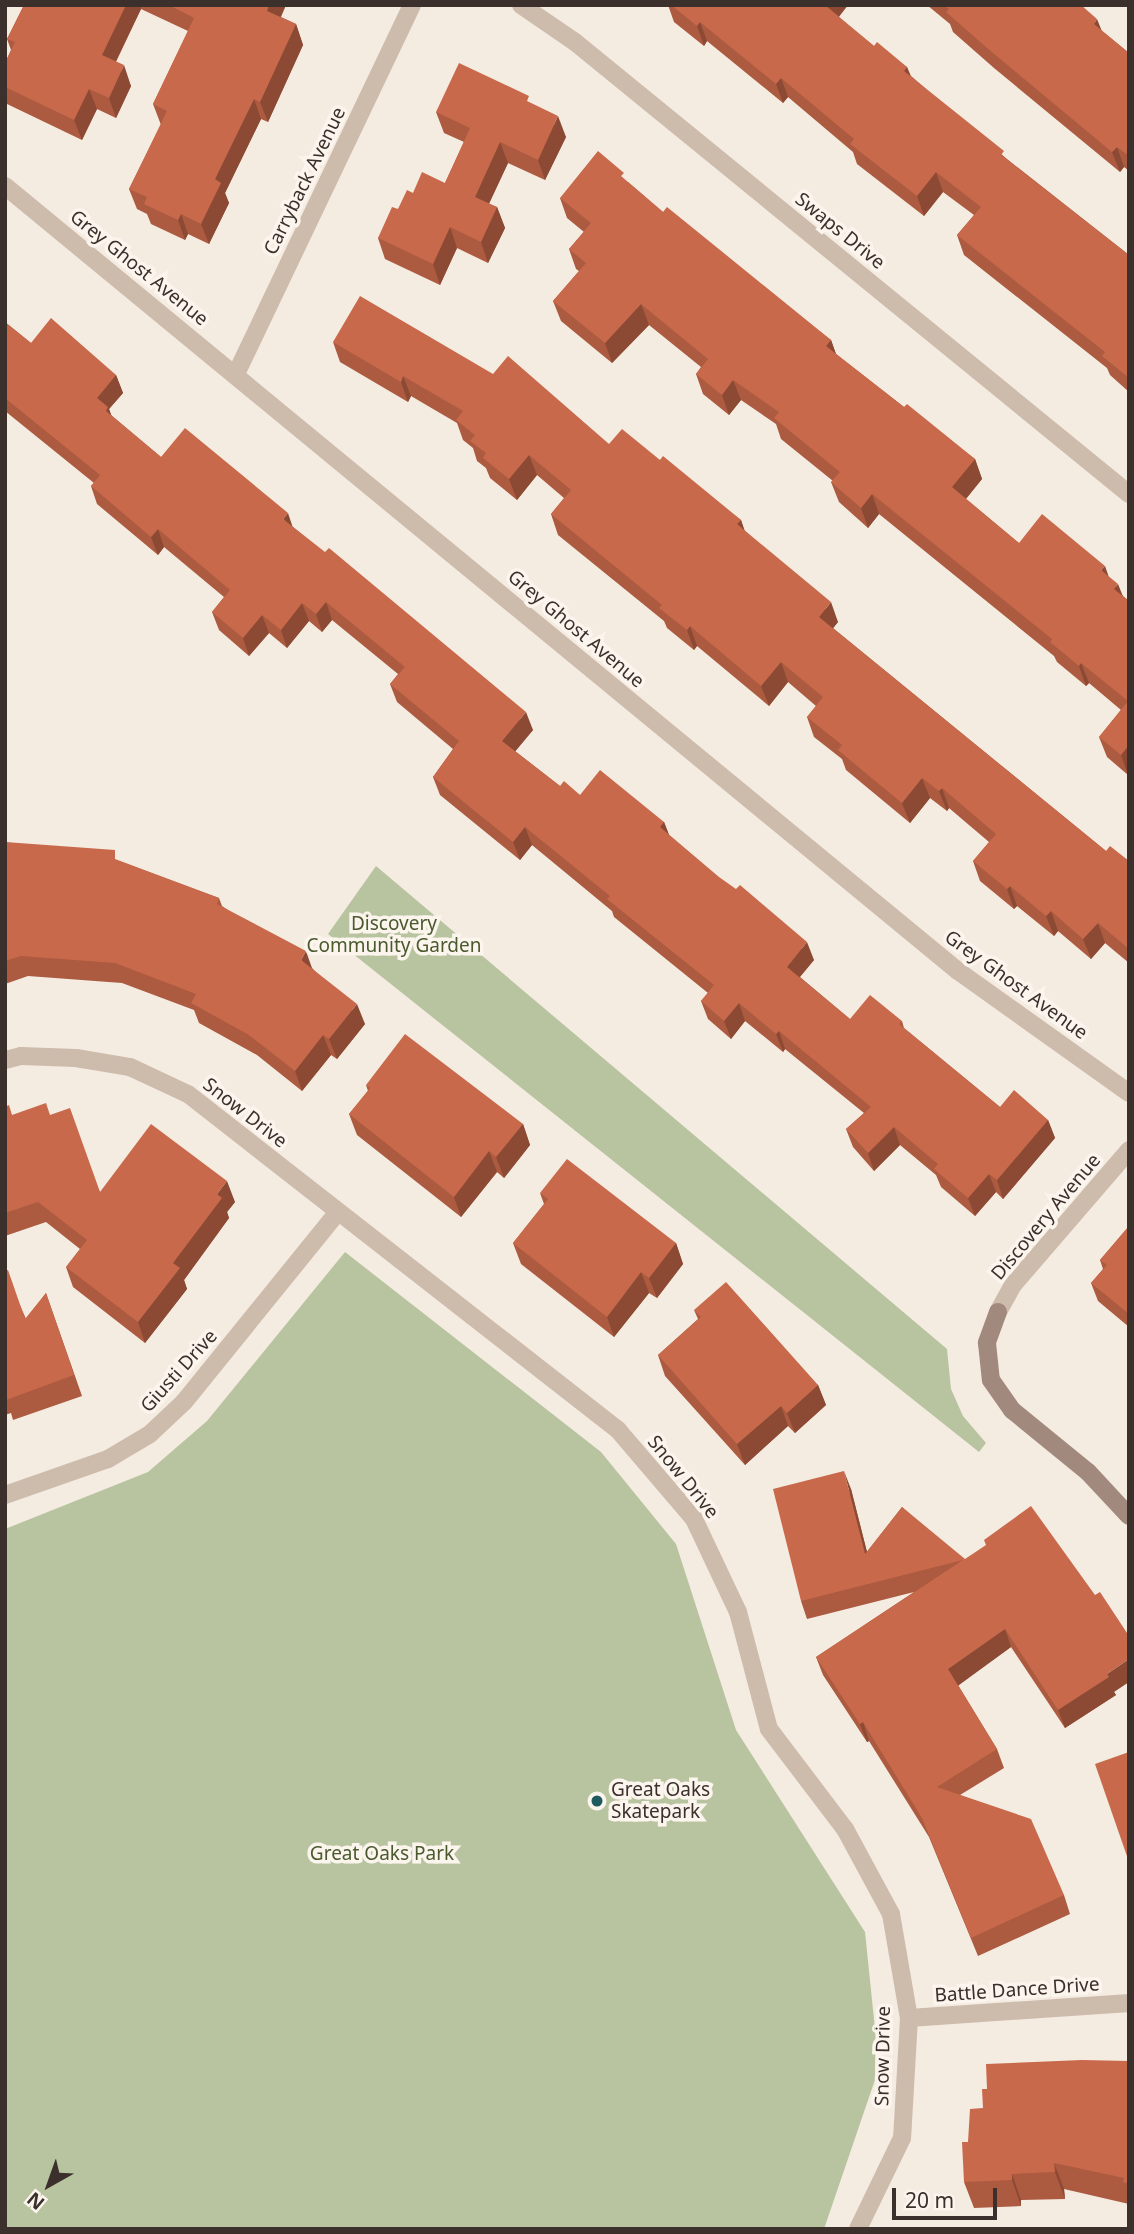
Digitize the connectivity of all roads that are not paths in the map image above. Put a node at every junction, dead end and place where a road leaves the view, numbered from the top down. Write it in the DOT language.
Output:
graph roads {
  1 [pos="412,5"];
  2 [pos="521,5"];
  3 [pos="5,186"];
  4 [pos="236,374"];
  5 [pos="1129,494"];
  6 [pos="5,1060"];
  7 [pos="1129,1093"];
  8 [pos="1129,1150"];
  9 [pos="337,1213"];
  10 [pos="5,1495"];
  11 [pos="1129,1516"];
  12 [pos="1129,2003"];
  13 [pos="909,2018"];
  14 [pos="858,2229"];
  1 -- 4 [label="street, Carryback Avenue"];
  2 -- 5 [label="street, Swaps Drive"];
  3 -- 4 [label="street, Grey Ghost Avenue"];
  4 -- 7 [label="street, Grey Ghost Avenue"];
  6 -- 9 [label="street, Snow Drive"];
  8 -- 11 [label="street, Discovery Avenue"];
  9 -- 10 [label="street, Giusti Drive"];
  9 -- 13 [label="street, Snow Drive"];
  12 -- 13 [label="street, Battle Dance Drive"];
  13 -- 14 [label="street, Snow Drive"];
}
